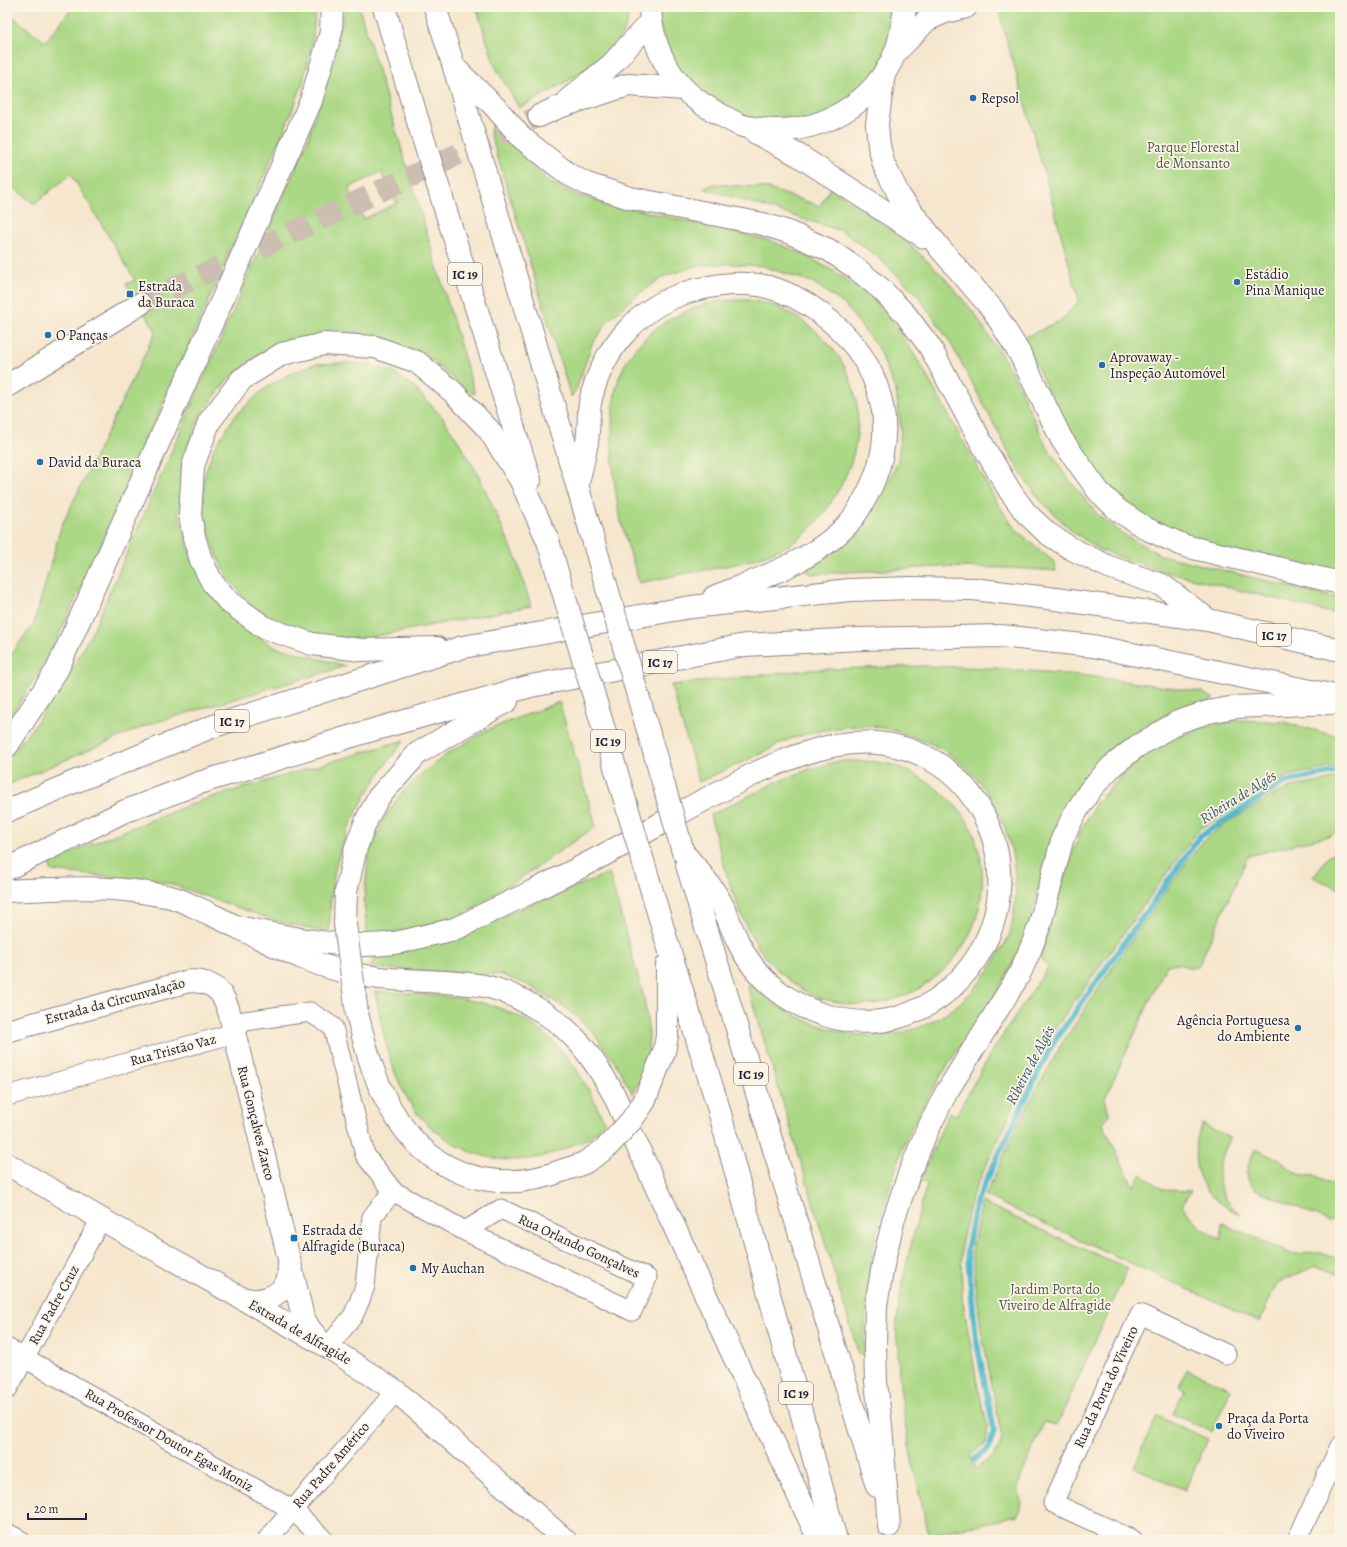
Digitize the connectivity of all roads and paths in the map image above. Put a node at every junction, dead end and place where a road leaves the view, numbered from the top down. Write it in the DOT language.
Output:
graph roads {
  1 [pos="332,7"];
  2 [pos="384,7"];
  3 [pos="435,7"];
  4 [pos="905,7"];
  5 [pos="966,7"];
  6 [pos="651,14"];
  7 [pos="896,52"];
  8 [pos="454,67"];
  9 [pos="884,74"];
  10 [pos="684,89"];
  11 [pos="559,107"];
  12 [pos="540,116"];
  13 [pos="743,126"];
  14 [pos="938,247"];
  15 [pos="140,304"];
  16 [pos="7,386"];
  17 [pos="578,483"];
  18 [pos="548,541"];
  19 [pos="1340,582"];
  20 [pos="691,607"];
  21 [pos="1208,620"];
  22 [pos="463,647"];
  23 [pos="1340,650"];
  24 [pos="531,686"];
  25 [pos="1340,697"];
  26 [pos="1340,703"];
  27 [pos="7,746"];
  28 [pos="7,811"];
  29 [pos="683,852"];
  30 [pos="7,869"];
  31 [pos="7,891"];
  32 [pos="238,927"];
  33 [pos="667,942"];
  34 [pos="220,992"];
  35 [pos="333,1027"];
  36 [pos="233,1029"];
  37 [pos="7,1031"];
  38 [pos="7,1096"];
  39 [pos="7,1164"];
  40 [pos="393,1191"];
  41 [pos="100,1219"];
  42 [pos="465,1232"];
  43 [pos="288,1255"];
  44 [pos="237,1295"];
  45 [pos="328,1347"];
  46 [pos="7,1348"];
  47 [pos="1226,1354"];
  48 [pos="24,1358"];
  49 [pos="7,1390"];
  50 [pos="396,1391"];
  51 [pos="1340,1446"];
  52 [pos="293,1510"];
  53 [pos="7,1533"];
  54 [pos="892,1533"];
  55 [pos="20,1540"];
  56 [pos="267,1540"];
  57 [pos="324,1540"];
  58 [pos="565,1540"];
  59 [pos="819,1540"];
  60 [pos="836,1540"];
  61 [pos="1133,1540"];
  62 [pos="1297,1540"];
  1 -- 27 [label="main road"];
  2 -- 18 [label="main road, IC 19"];
  3 -- 8 [label="main road, IC 19"];
  4 -- 7 [label="main road"];
  5 -- 7 [label="main road"];
  6 -- 10 [label="main road"];
  6 -- 11 [label="main road"];
  7 -- 9 [label="main road"];
  8 -- 17 [label="main road, IC 19"];
  8 -- 21 [label="main road"];
  9 -- 13 [label="main road"];
  9 -- 14 [label="main road"];
  10 -- 11 [label="main road"];
  10 -- 13 [label="main road"];
  11 -- 12 [label="main road"];
  13 -- 14 [label="main road"];
  14 -- 19 [label="main road"];
  15 -- 16 [label="main road"];
  17 -- 20 [label="main road"];
  17 -- 29 [label="main road, IC 19, bridge"];
  18 -- 22 [label="main road"];
  18 -- 33 [label="main road, IC 19, bridge"];
  20 -- 21 [label="main road, IC 17"];
  20 -- 22 [label="main road, IC 17"];
  21 -- 23 [label="main road, IC 17"];
  22 -- 28 [label="main road, IC 17"];
  24 -- 25 [label="main road, IC 17"];
  24 -- 30 [label="main road, IC 17"];
  24 -- 33 [label="main road, bridge"];
  26 -- 54 [label="main road"];
  29 -- 32 [label="main road"];
  29 -- 54 [label="main road, IC 19"];
  31 -- 32 [label="main road"];
  32 -- 59 [label="main road"];
  33 -- 60 [label="main road, IC 19"];
  34 -- 36 [label="main road, Rua Gonçalves Zarco"];
  34 -- 37 [label="main road, Estrada da Circunvalação"];
  35 -- 36 [label="street, Rua Tristão Vaz"];
  35 -- 40 [label="street, Rua Orlando Gonçalves"];
  36 -- 38 [label="street, Rua Tristão Vaz"];
  36 -- 43 [label="main road, Rua Gonçalves Zarco"];
  39 -- 41 [label="main road, Estrada de Alfragide"];
  40 -- 42 [label="street, Rua Orlando Gonçalves"];
  40 -- 45 [label="street"];
  41 -- 44 [label="main road, Estrada de Alfragide"];
  41 -- 48 [label="street, Rua Padre Cruz"];
  42 -- 42 [label="street, Rua Orlando Gonçalves"];
  43 -- 44 [label="main road, Rua Gonçalves Zarco"];
  43 -- 45 [label="main road, Rua Gonçalves Zarco"];
  44 -- 45 [label="main road, Estrada de Alfragide"];
  45 -- 50 [label="main road, Estrada de Alfragide"];
  46 -- 48 [label="street, Rua Professor Doutor Egas Moniz"];
  47 -- 61 [label="street, Rua da Porta do Viveiro"];
  48 -- 49 [label="street, Rua Padre Cruz"];
  48 -- 52 [label="street, Rua Professor Doutor Egas Moniz"];
  50 -- 52 [label="street, Rua Padre Américo"];
  50 -- 58 [label="main road, Estrada de Alfragide"];
  51 -- 62 [label="street"];
  52 -- 56 [label="street, Rua Padre Américo"];
  52 -- 57 [label="street, Rua Professor Doutor Egas Moniz"];
  53 -- 55 [label="street"];
}
